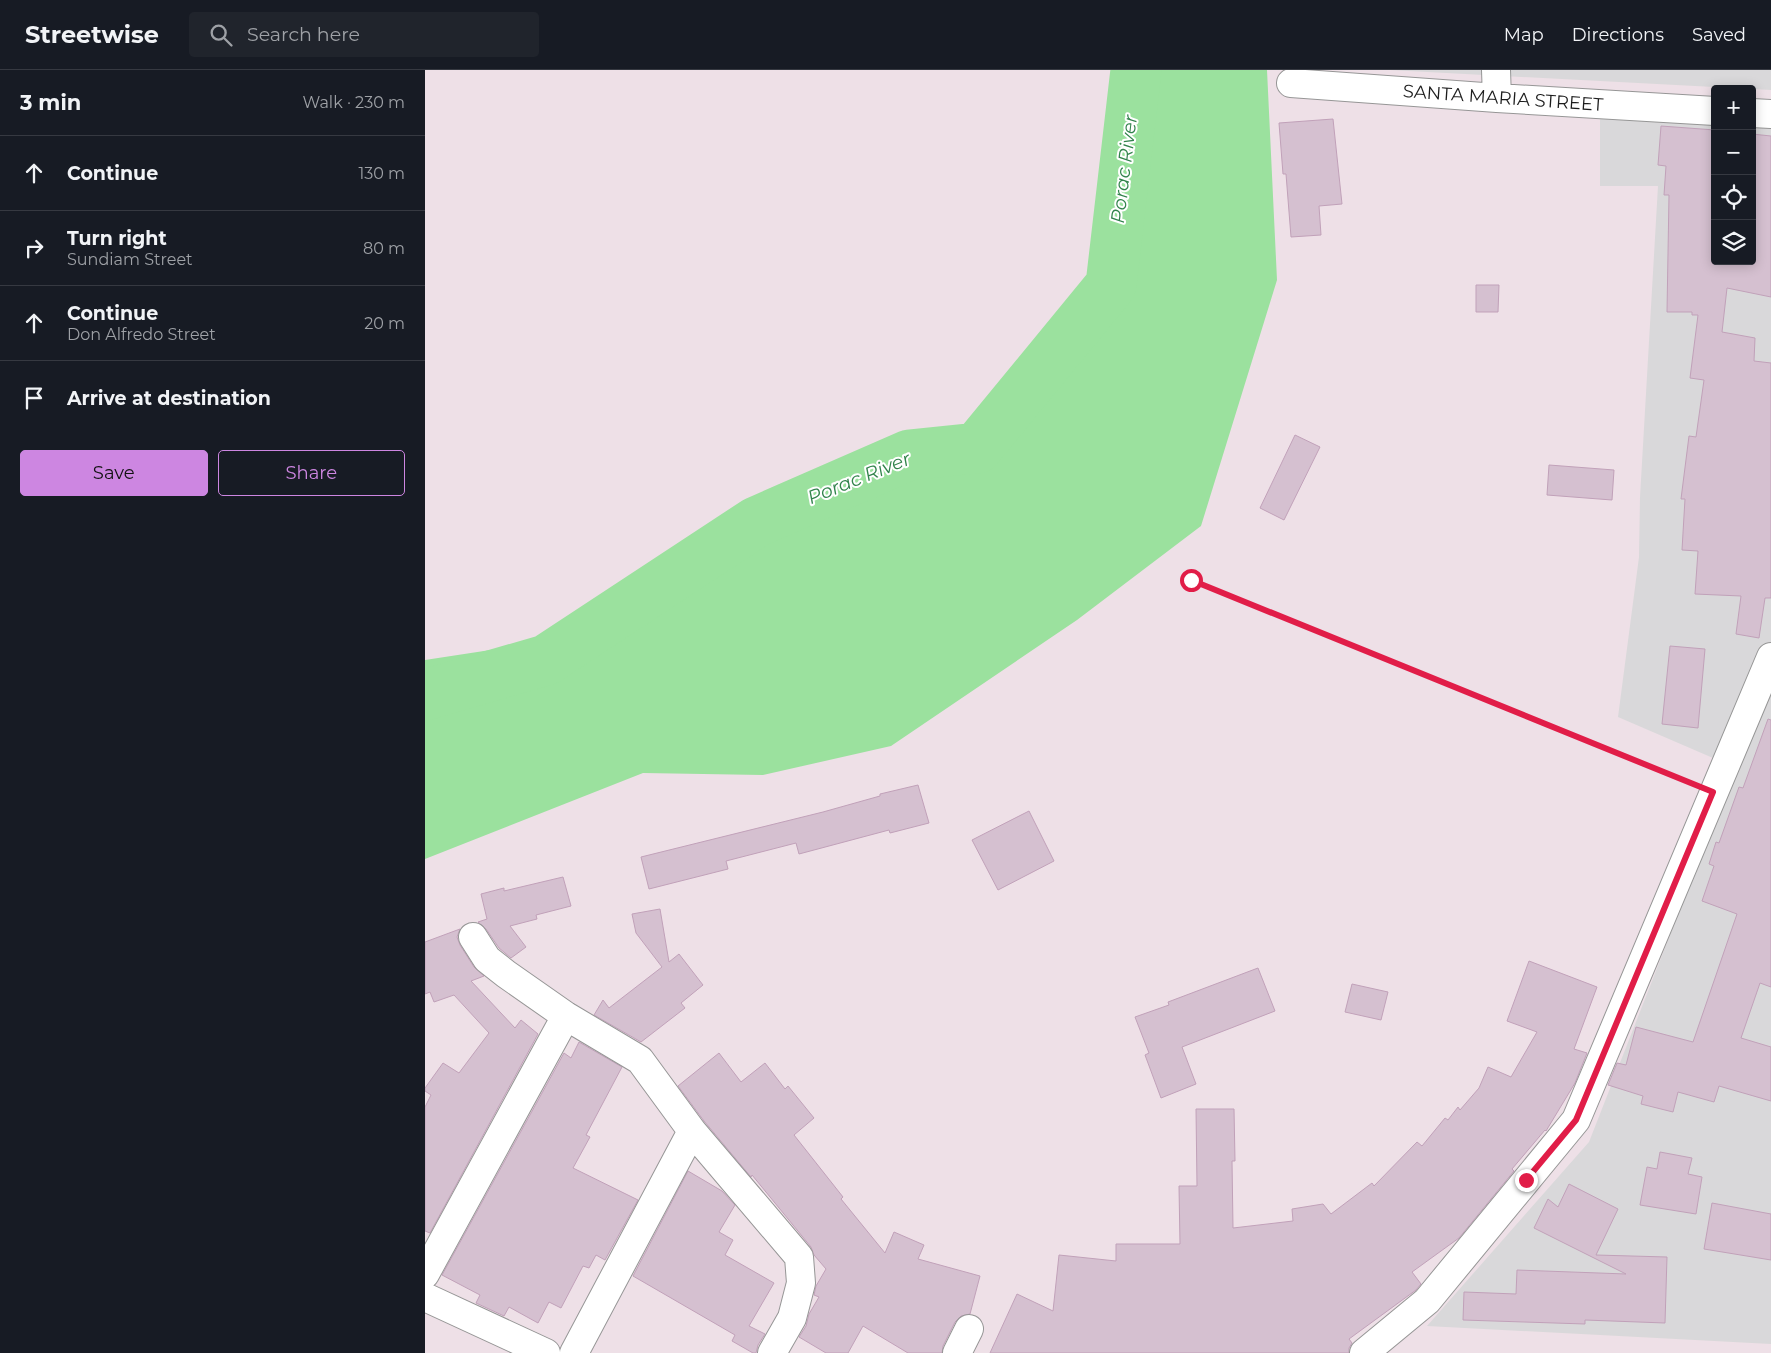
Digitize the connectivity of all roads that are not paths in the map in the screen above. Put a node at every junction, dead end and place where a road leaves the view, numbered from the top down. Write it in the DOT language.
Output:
graph roads {
  1 [pos="1496,70"];
  2 [pos="1291,83"];
  3 [pos="1497,98"];
  4 [pos="1711,111"];
  5 [pos="1756,113"];
  6 [pos="1771,114"];
  7 [pos="1771,657"];
  8 [pos="473,937"];
  9 [pos="566,1016"];
  10 [pos="692,1130"];
  11 [pos="425,1274"];
  12 [pos="425,1297"];
  13 [pos="969,1329"];
  14 [pos="546,1353"];
  15 [pos="574,1353"];
  16 [pos="773,1353"];
  17 [pos="957,1353"];
  18 [pos="1364,1353"];
  1 -- 3 [label="street"];
  2 -- 3 [label="street, SANTA MARIA STREET"];
  3 -- 4 [label="street, SANTA MARIA STREET"];
  5 -- 6 [label="street"];
  7 -- 18 [label="street"];
  8 -- 9 [label="street"];
  9 -- 10 [label="street"];
  9 -- 11 [label="street"];
  10 -- 15 [label="street"];
  10 -- 16 [label="street"];
  12 -- 14 [label="street"];
  13 -- 17 [label="street"];
}
